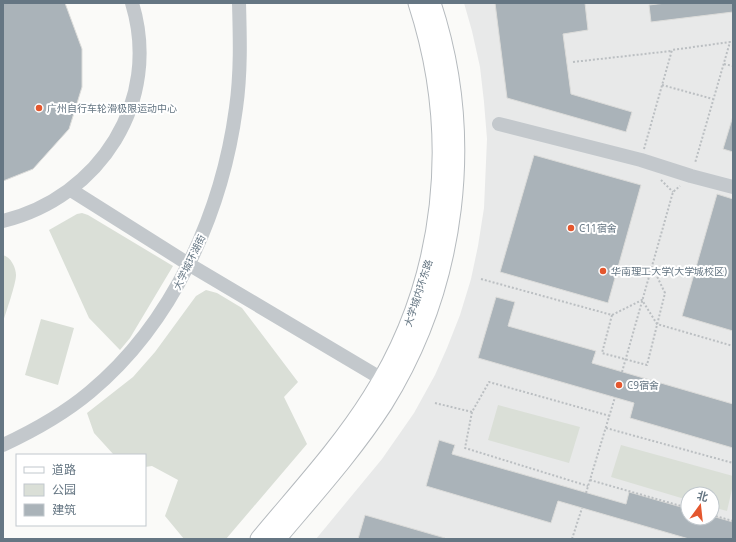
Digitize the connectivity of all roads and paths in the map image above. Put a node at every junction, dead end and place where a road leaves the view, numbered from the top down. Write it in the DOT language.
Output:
graph roads {
  1 [pos="132,3"];
  2 [pos="239,3"];
  3 [pos="417,3"];
  4 [pos="434,6"];
  5 [pos="732,42"];
  6 [pos="672,50"];
  7 [pos="573,62"];
  8 [pos="724,64"];
  9 [pos="733,66"];
  10 [pos="662,86"];
  11 [pos="713,99"];
  12 [pos="499,124"];
  13 [pos="641,160"];
  14 [pos="657,176"];
  15 [pos="691,176"];
  16 [pos="733,187"];
  17 [pos="71,190"];
  18 [pos="673,192"];
  19 [pos="3,221"];
  20 [pos="190,265"];
  21 [pos="652,267"];
  22 [pos="481,279"];
  23 [pos="642,300"];
  24 [pos="612,314"];
  25 [pos="657,324"];
  26 [pos="733,346"];
  27 [pos="626,359"];
  28 [pos="622,372"];
  29 [pos="382,379"];
  30 [pos="615,398"];
  31 [pos="435,403"];
  32 [pos="472,412"];
  33 [pos="610,416"];
  34 [pos="606,428"];
  35 [pos="3,445"];
  36 [pos="733,463"];
  37 [pos="590,480"];
  38 [pos="588,486"];
  39 [pos="586,493"];
  40 [pos="680,506"];
  41 [pos="582,508"];
  42 [pos="720,517"];
  43 [pos="733,521"];
  44 [pos="259,539"];
  45 [pos="277,539"];
  46 [pos="572,539"];
  1 -- 17 [label="street"];
  2 -- 20 [label="street, 大学城环湖街"];
  3 -- 29 [label="main road, 大学城内环东路"];
  4 -- 45 [label="main road, 大学城内环东路"];
  5 -- 6 [label="path"];
  5 -- 8 [label="path"];
  6 -- 7 [label="path"];
  6 -- 10 [label="path"];
  8 -- 9 [label="path"];
  8 -- 11 [label="path"];
  10 -- 11 [label="path"];
  10 -- 13 [label="path"];
  11 -- 15 [label="path"];
  12 -- 13 [label="street"];
  13 -- 15 [label="street"];
  14 -- 18 [label="path"];
  15 -- 16 [label="street"];
  15 -- 18 [label="path"];
  17 -- 19 [label="street"];
  17 -- 20 [label="street"];
  18 -- 21 [label="path"];
  20 -- 29 [label="street"];
  20 -- 35 [label="street, 大学城环湖街"];
  21 -- 23 [label="path"];
  21 -- 25 [label="path"];
  22 -- 24 [label="path"];
  23 -- 24 [label="path"];
  23 -- 25 [label="path"];
  23 -- 27 [label="path"];
  24 -- 27 [label="path"];
  25 -- 26 [label="path"];
  25 -- 27 [label="path"];
  27 -- 28 [label="path"];
  29 -- 44 [label="main road, 大学城内环东路"];
  30 -- 33 [label="path"];
  31 -- 32 [label="path"];
  32 -- 33 [label="path"];
  32 -- 38 [label="path"];
  33 -- 34 [label="path"];
  34 -- 36 [label="path"];
  34 -- 37 [label="path"];
  37 -- 38 [label="path"];
  37 -- 40 [label="path"];
  38 -- 39 [label="path"];
  41 -- 46 [label="path"];
  42 -- 43 [label="path"];
}
